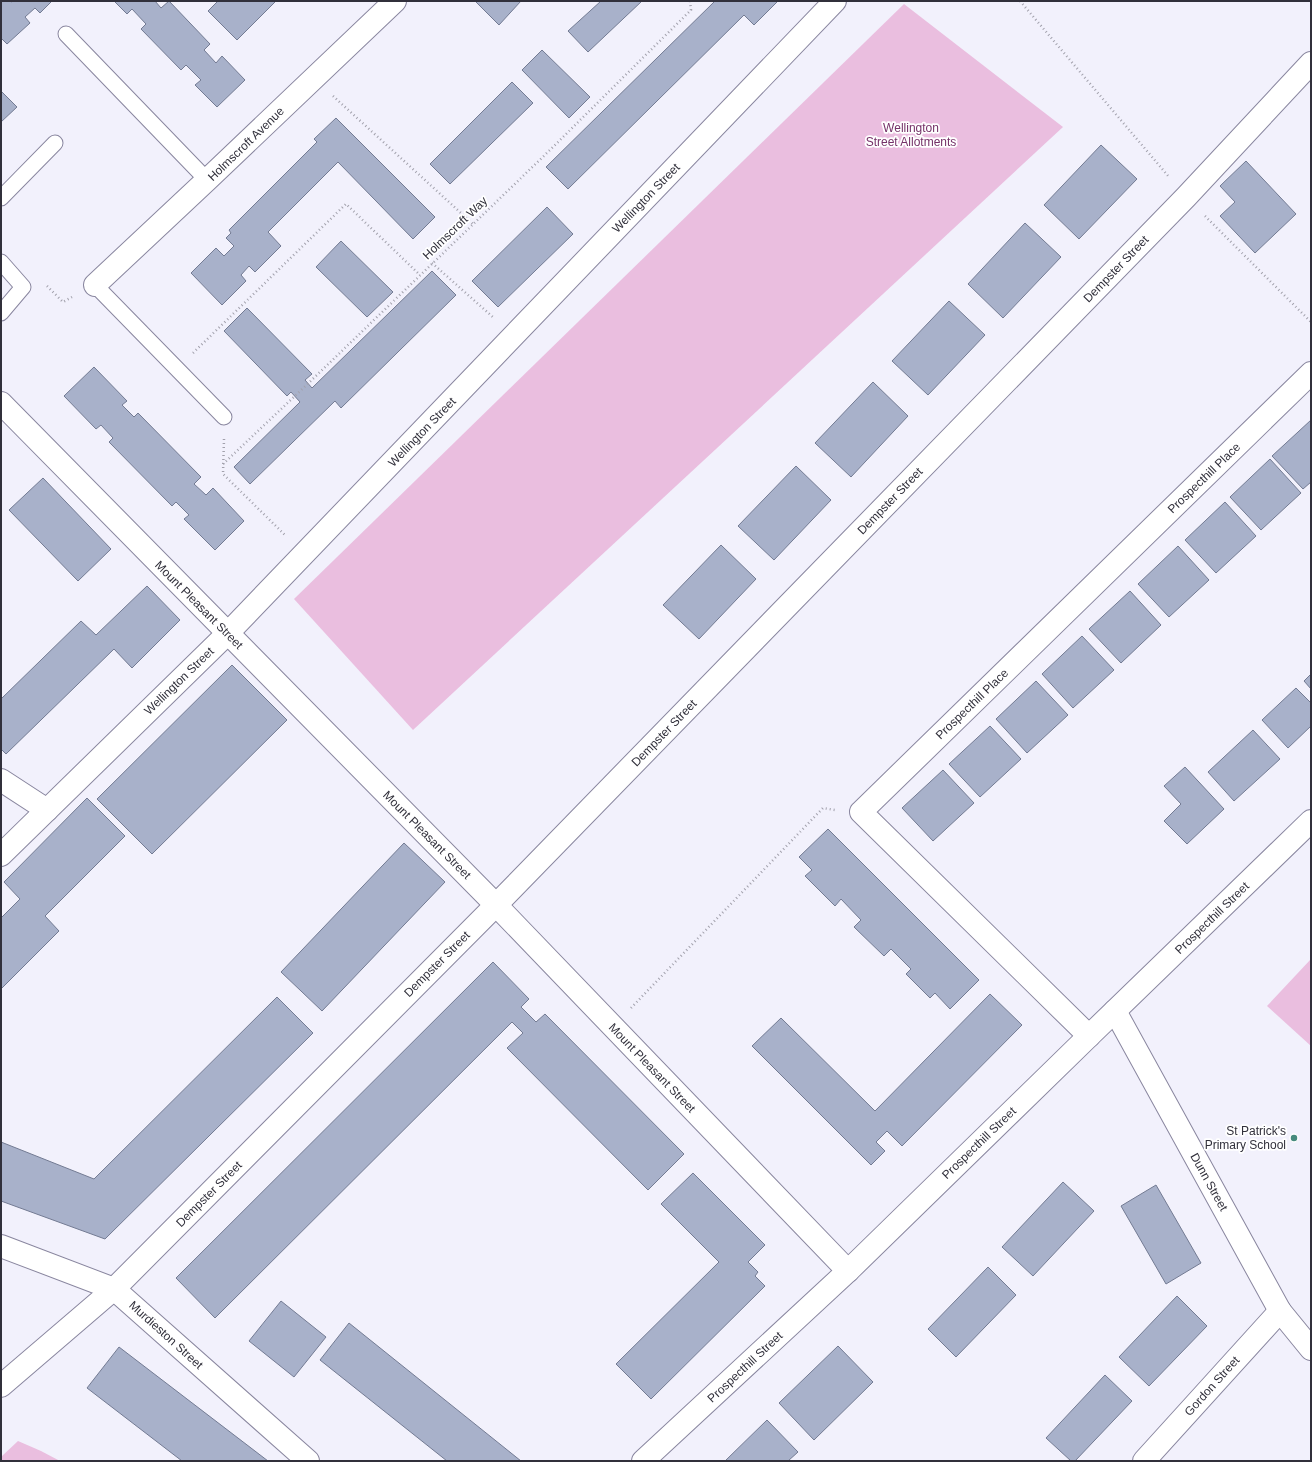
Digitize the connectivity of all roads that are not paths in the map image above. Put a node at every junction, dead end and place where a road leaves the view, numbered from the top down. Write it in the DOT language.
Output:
graph roads {
  1 [pos="395,1"];
  2 [pos="835,1"];
  3 [pos="66,34"];
  4 [pos="1311,63"];
  5 [pos="54,143"];
  6 [pos="207,180"];
  7 [pos="1,198"];
  8 [pos="1,262"];
  9 [pos="95,285"];
  10 [pos="1,313"];
  11 [pos="1311,373"];
  12 [pos="1,403"];
  13 [pos="224,417"];
  14 [pos="227,634"];
  15 [pos="1,780"];
  16 [pos="47,810"];
  17 [pos="1311,822"];
  18 [pos="1,855"];
  19 [pos="496,905"];
  20 [pos="1115,1011"];
  21 [pos="1089,1036"];
  22 [pos="1,1246"];
  23 [pos="848,1271"];
  24 [pos="114,1289"];
  25 [pos="1280,1311"];
  26 [pos="1311,1349"];
  27 [pos="1,1386"];
  28 [pos="308,1461"];
  29 [pos="643,1461"];
  30 [pos="1144,1461"];
  1 -- 6 [label="street, Holmscroft Avenue"];
  2 -- 14 [label="street, Wellington Street"];
  3 -- 6 [label="lane"];
  4 -- 19 [label="street, Dempster Street"];
  5 -- 7 [label="lane"];
  6 -- 9 [label="street, Holmscroft Avenue"];
  8 -- 10 [label="lane"];
  9 -- 13 [label="lane"];
  11 -- 21 [label="street, Prospecthill Place"];
  12 -- 14 [label="street, Mount Pleasant Street"];
  14 -- 16 [label="street, Wellington Street"];
  14 -- 19 [label="street, Mount Pleasant Street"];
  15 -- 16 [label="street"];
  16 -- 18 [label="street, Wellington Street"];
  17 -- 20 [label="street, Prospecthill Street"];
  19 -- 23 [label="street, Mount Pleasant Street"];
  19 -- 24 [label="street, Dempster Street"];
  20 -- 21 [label="street, Prospecthill Street"];
  20 -- 25 [label="street, Dunn Street"];
  21 -- 23 [label="street, Prospecthill Street"];
  22 -- 24 [label="street, Murdieston Street"];
  23 -- 29 [label="street, Prospecthill Street"];
  24 -- 27 [label="street, Dempster Street"];
  24 -- 28 [label="street, Murdieston Street"];
  25 -- 26 [label="street, Dunn Street"];
  25 -- 30 [label="street, Gordon Street"];
}
